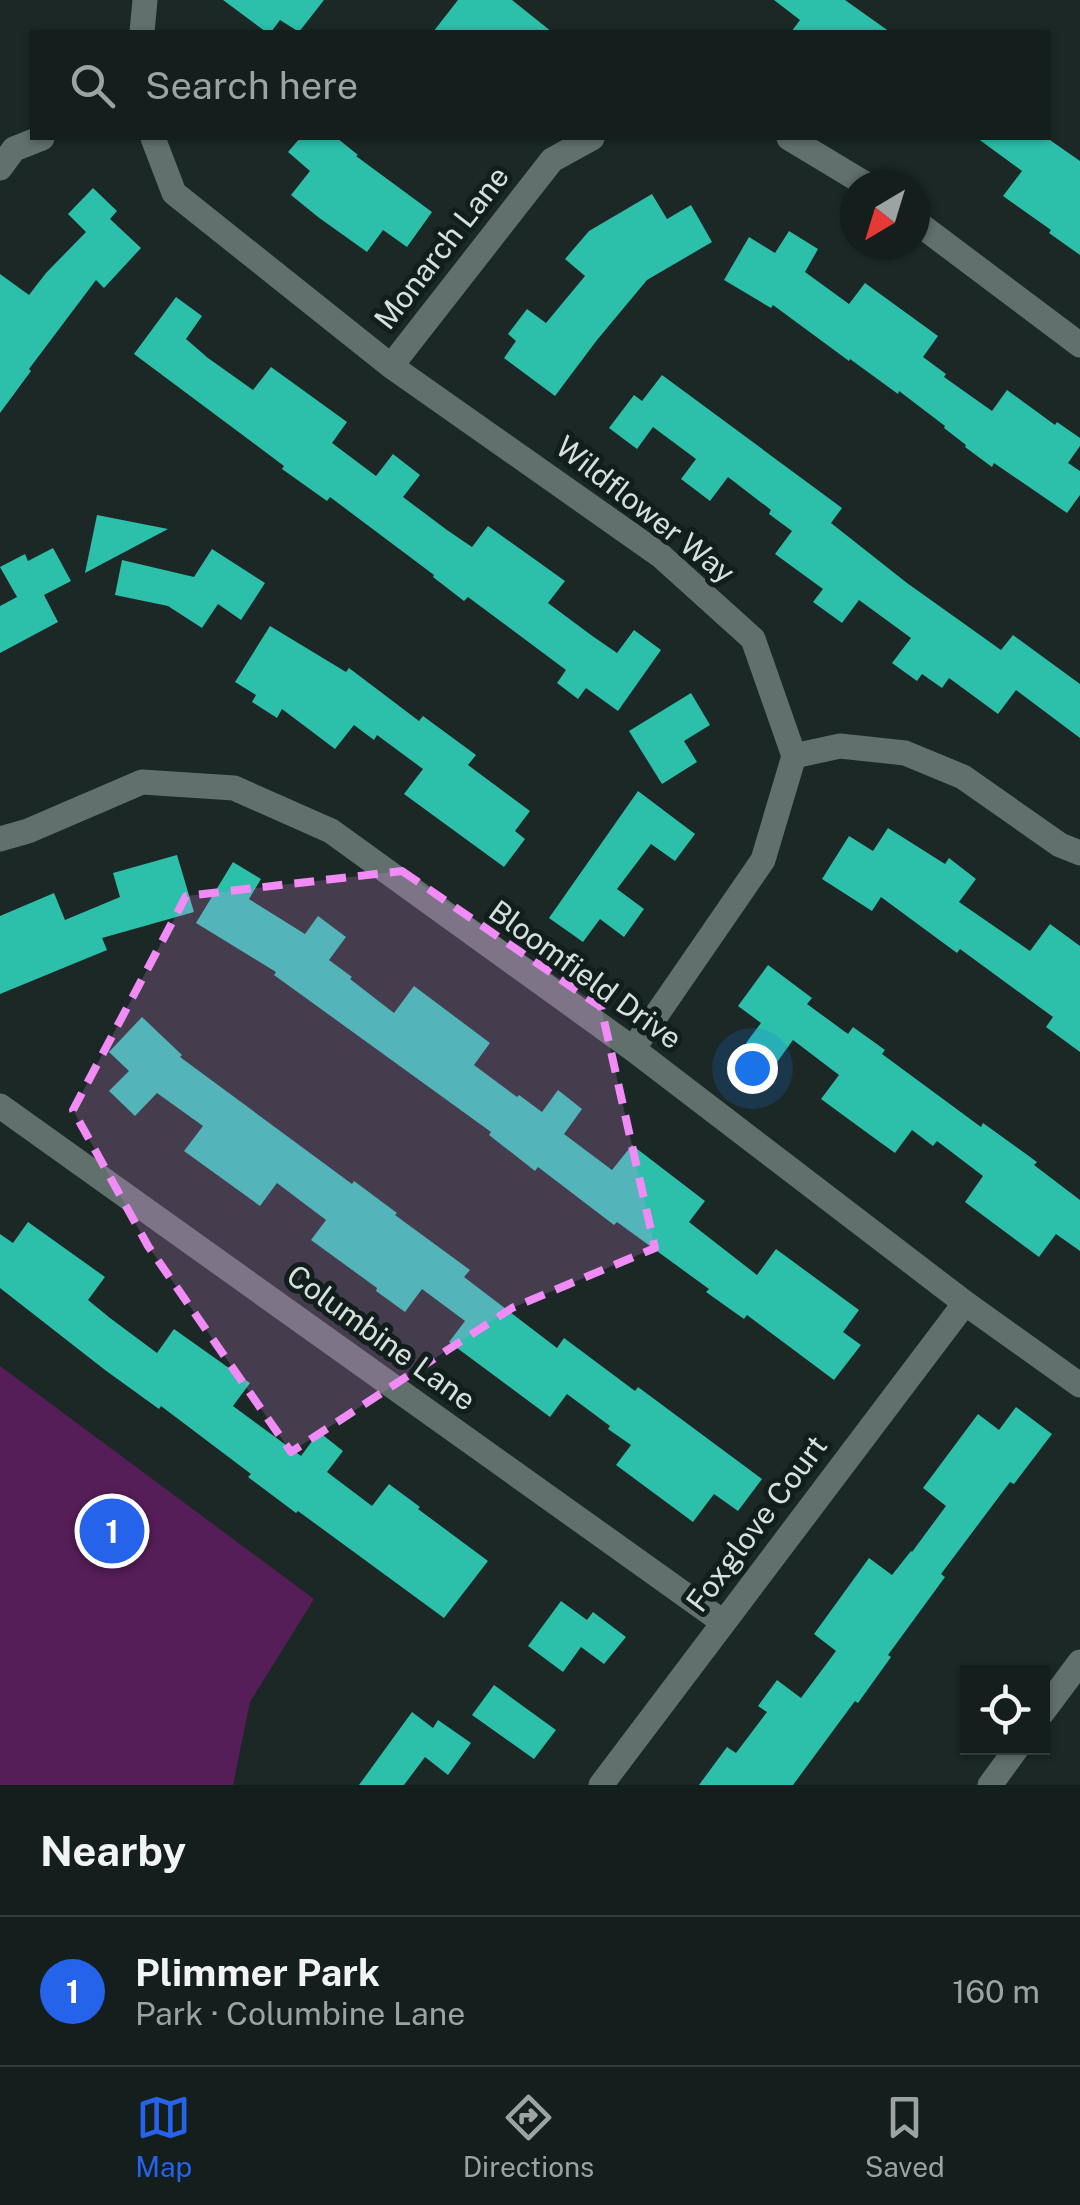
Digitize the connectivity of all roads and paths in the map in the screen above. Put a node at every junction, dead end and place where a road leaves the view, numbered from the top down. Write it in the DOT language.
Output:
graph roads {
  1 [pos="145,0"];
  2 [pos="142,30"];
  3 [pos="37,140"];
  4 [pos="154,140"];
  5 [pos="588,140"];
  6 [pos="792,140"];
  7 [pos="0,168"];
  8 [pos="842,170"];
  9 [pos="930,232"];
  10 [pos="1080,345"];
  11 [pos="391,366"];
  12 [pos="794,756"];
  13 [pos="0,839"];
  14 [pos="1080,853"];
  15 [pos="634,1048"];
  16 [pos="0,1106"];
  17 [pos="965,1303"];
  18 [pos="1080,1385"];
  19 [pos="723,1622"];
  20 [pos="1080,1662"];
  21 [pos="1050,1702"];
  22 [pos="1012,1755"];
  23 [pos="601,1785"];
  24 [pos="990,1785"];
  1 -- 2 [label="street"];
  3 -- 7 [label="street"];
  4 -- 11 [label="street, Wildflower Way"];
  5 -- 11 [label="street, Monarch Lane"];
  6 -- 8 [label="street"];
  9 -- 10 [label="street"];
  11 -- 12 [label="street, Wildflower Way"];
  12 -- 14 [label="street"];
  12 -- 15 [label="street"];
  13 -- 15 [label="street, Bloomfield Drive"];
  15 -- 17 [label="street, Bloomfield Drive"];
  16 -- 19 [label="street, Columbine Lane"];
  17 -- 18 [label="street, Bloomfield Drive"];
  17 -- 19 [label="street, Foxglove Court"];
  19 -- 23 [label="street, Foxglove Court"];
  20 -- 21 [label="street"];
  22 -- 24 [label="street"];
}
